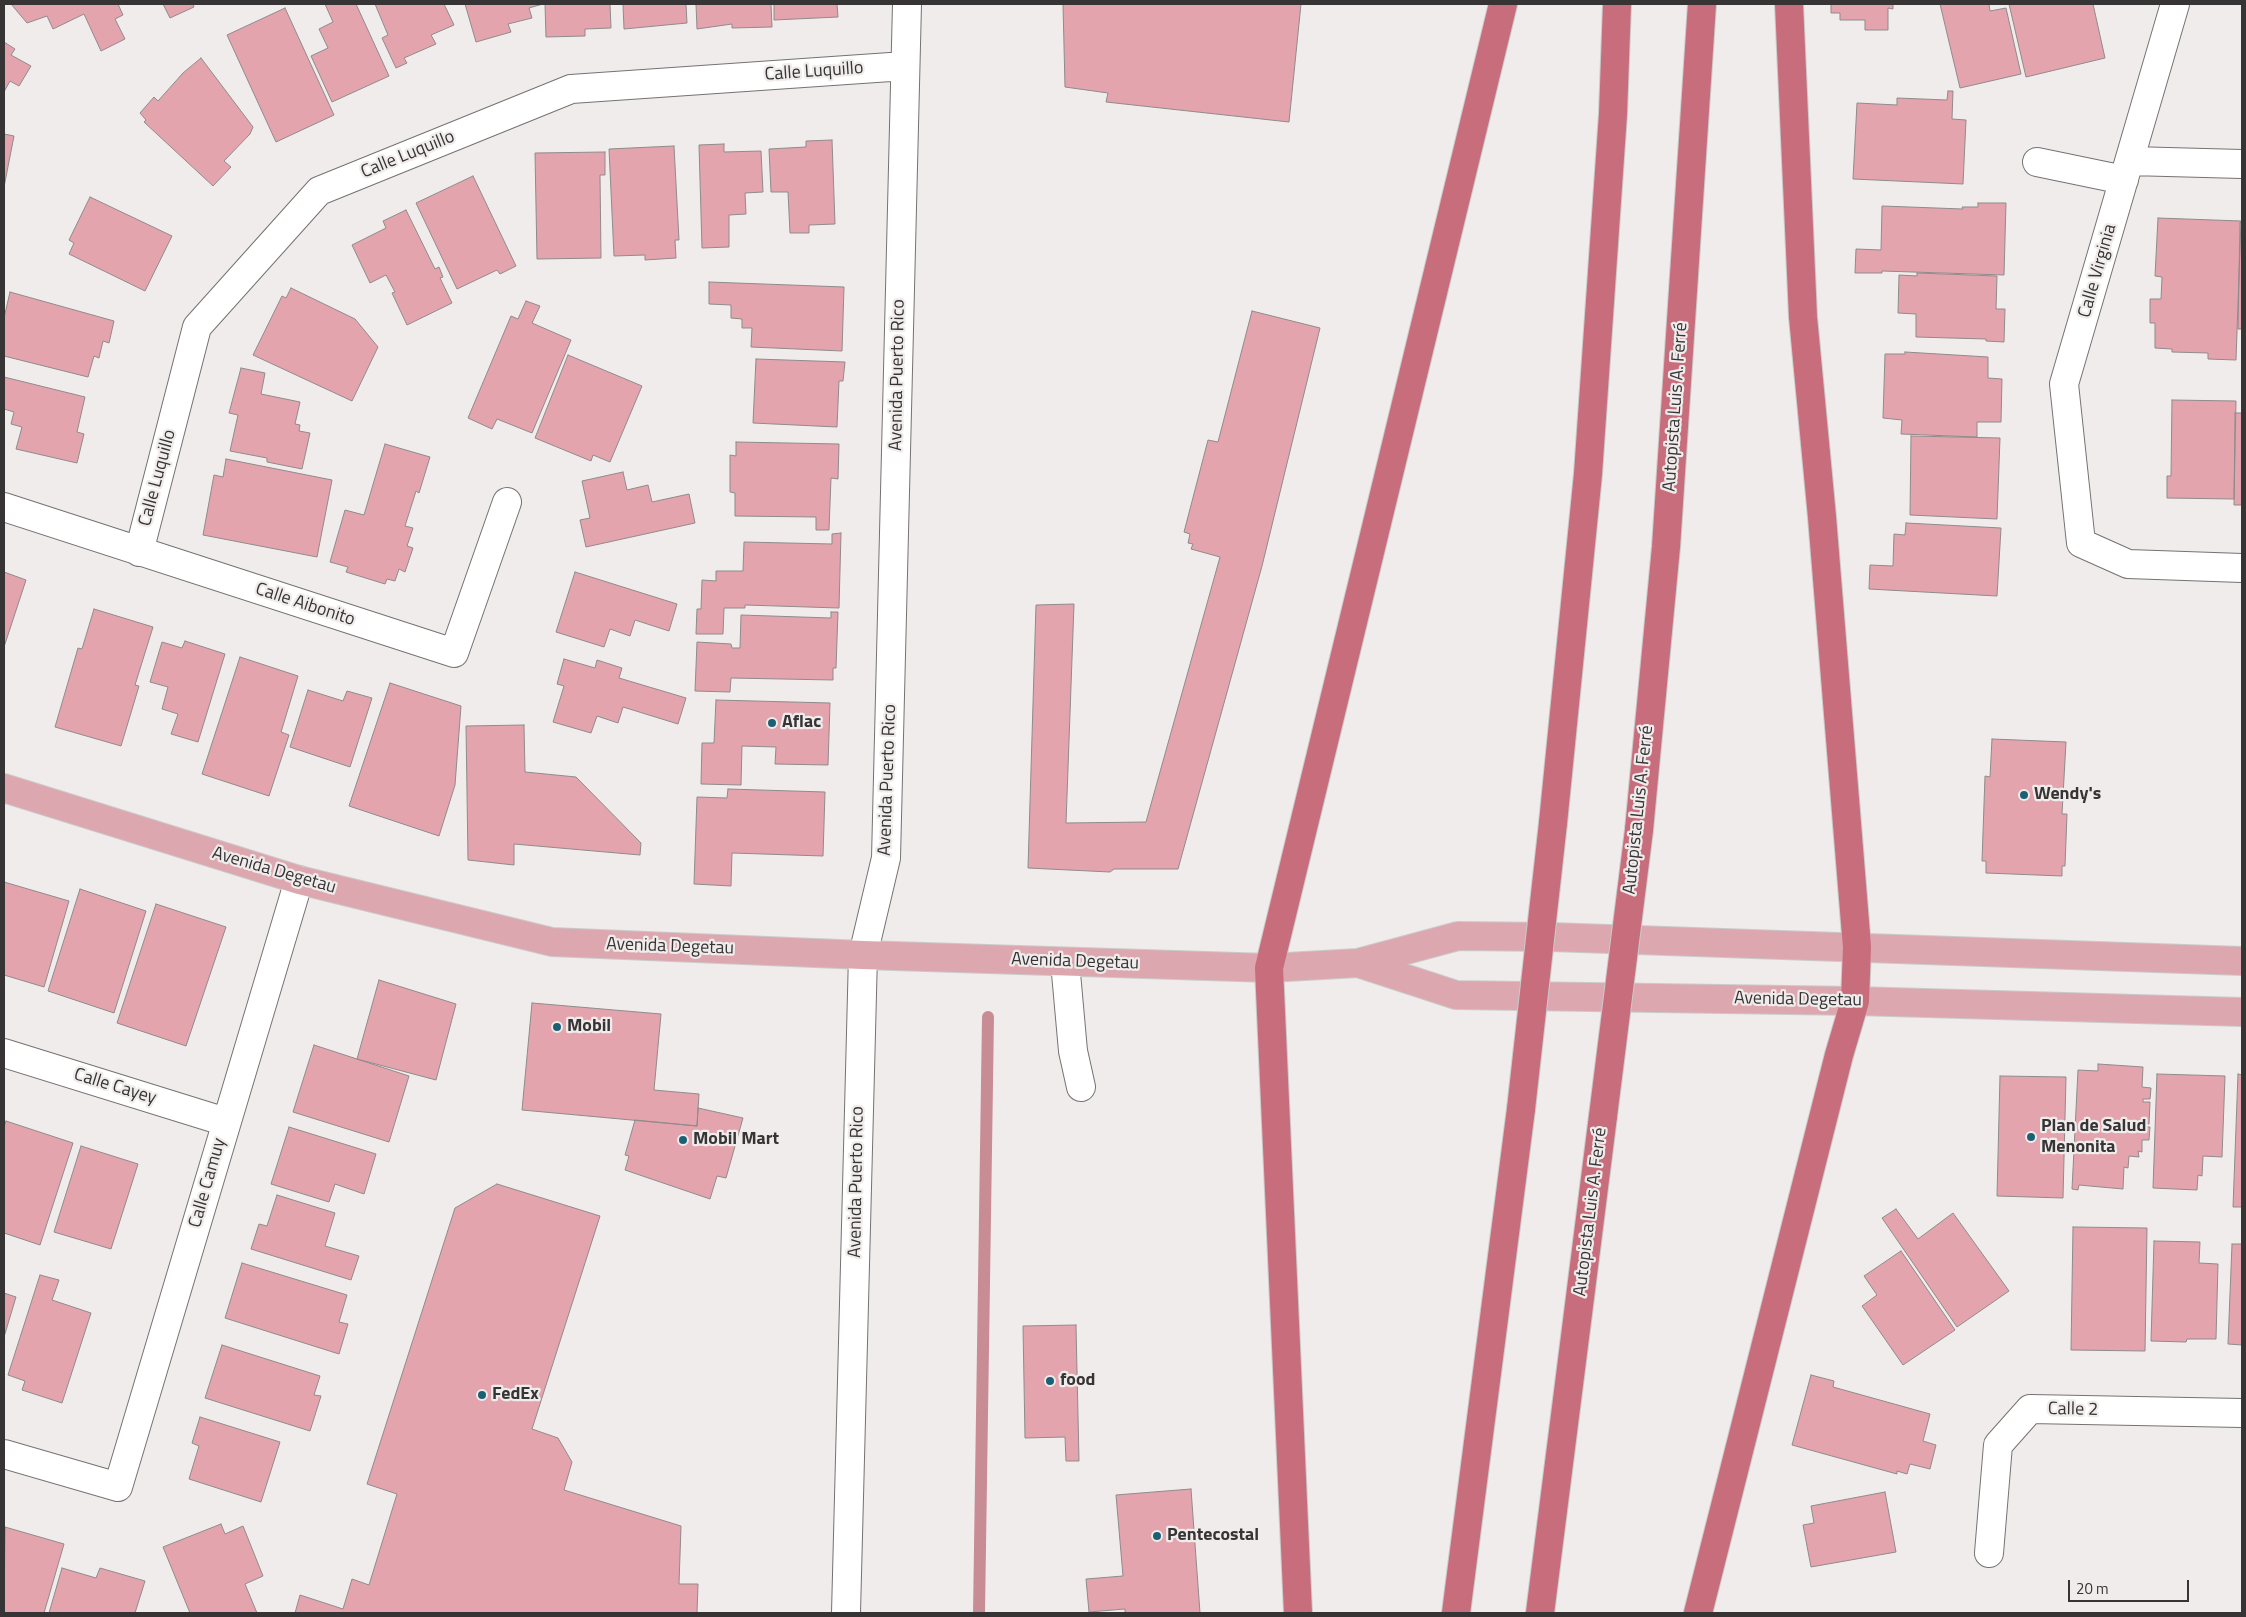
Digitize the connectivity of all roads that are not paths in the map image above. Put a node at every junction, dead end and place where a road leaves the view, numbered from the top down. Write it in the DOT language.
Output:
graph roads {
  1 [pos="908,4"];
  2 [pos="1502,4"];
  3 [pos="1617,4"];
  4 [pos="1702,4"];
  5 [pos="1789,4"];
  6 [pos="2175,4"];
  7 [pos="905,66"];
  8 [pos="2037,162"];
  9 [pos="2242,164"];
  10 [pos="2127,170"];
  11 [pos="507,502"];
  12 [pos="4,507"];
  13 [pos="139,552"];
  14 [pos="2242,568"];
  15 [pos="4,788"];
  16 [pos="299,880"];
  17 [pos="1857,947"];
  18 [pos="863,956"];
  19 [pos="2242,960"];
  20 [pos="1064,962"];
  21 [pos="1358,964"];
  22 [pos="1269,968"];
  23 [pos="1855,1001"];
  24 [pos="2242,1012"];
  25 [pos="4,1053"];
  26 [pos="1081,1087"];
  27 [pos="226,1122"];
  28 [pos="2242,1414"];
  29 [pos="4,1454"];
  30 [pos="1989,1553"];
  31 [pos="846,1613"];
  32 [pos="1298,1613"];
  33 [pos="1456,1613"];
  34 [pos="1540,1613"];
  35 [pos="1698,1613"];
  1 -- 7 [label="street, Avenida Puerto Rico"];
  2 -- 22 [label="highway"];
  3 -- 33 [label="highway, bridge"];
  4 -- 34 [label="highway, Autopista Luis A. Ferré, bridge"];
  5 -- 17 [label="highway"];
  6 -- 10 [label="street, Calle Virginia"];
  7 -- 13 [label="street, Calle Luquillo"];
  7 -- 18 [label="street, Avenida Puerto Rico"];
  8 -- 10 [label="street"];
  9 -- 10 [label="street"];
  10 -- 14 [label="street, Calle Virginia"];
  11 -- 13 [label="street, Calle Aibonito"];
  12 -- 13 [label="street, Calle Aibonito"];
  15 -- 16 [label="main road, Avenida Degetau"];
  16 -- 18 [label="main road, Avenida Degetau"];
  16 -- 27 [label="street, Calle Camuy"];
  17 -- 19 [label="main road, Avenida Degetau"];
  17 -- 21 [label="main road, Avenida Degetau"];
  17 -- 23 [label="highway"];
  18 -- 20 [label="main road, Avenida Degetau"];
  18 -- 31 [label="street, Avenida Puerto Rico"];
  20 -- 22 [label="main road, Avenida Degetau"];
  20 -- 26 [label="street"];
  21 -- 22 [label="main road, Avenida Degetau"];
  21 -- 23 [label="main road, Avenida Degetau"];
  22 -- 32 [label="highway"];
  23 -- 24 [label="main road, Avenida Degetau"];
  23 -- 35 [label="highway"];
  25 -- 27 [label="street, Calle Cayey"];
  27 -- 29 [label="street, Calle Camuy"];
  28 -- 30 [label="street, Calle 2"];
}
